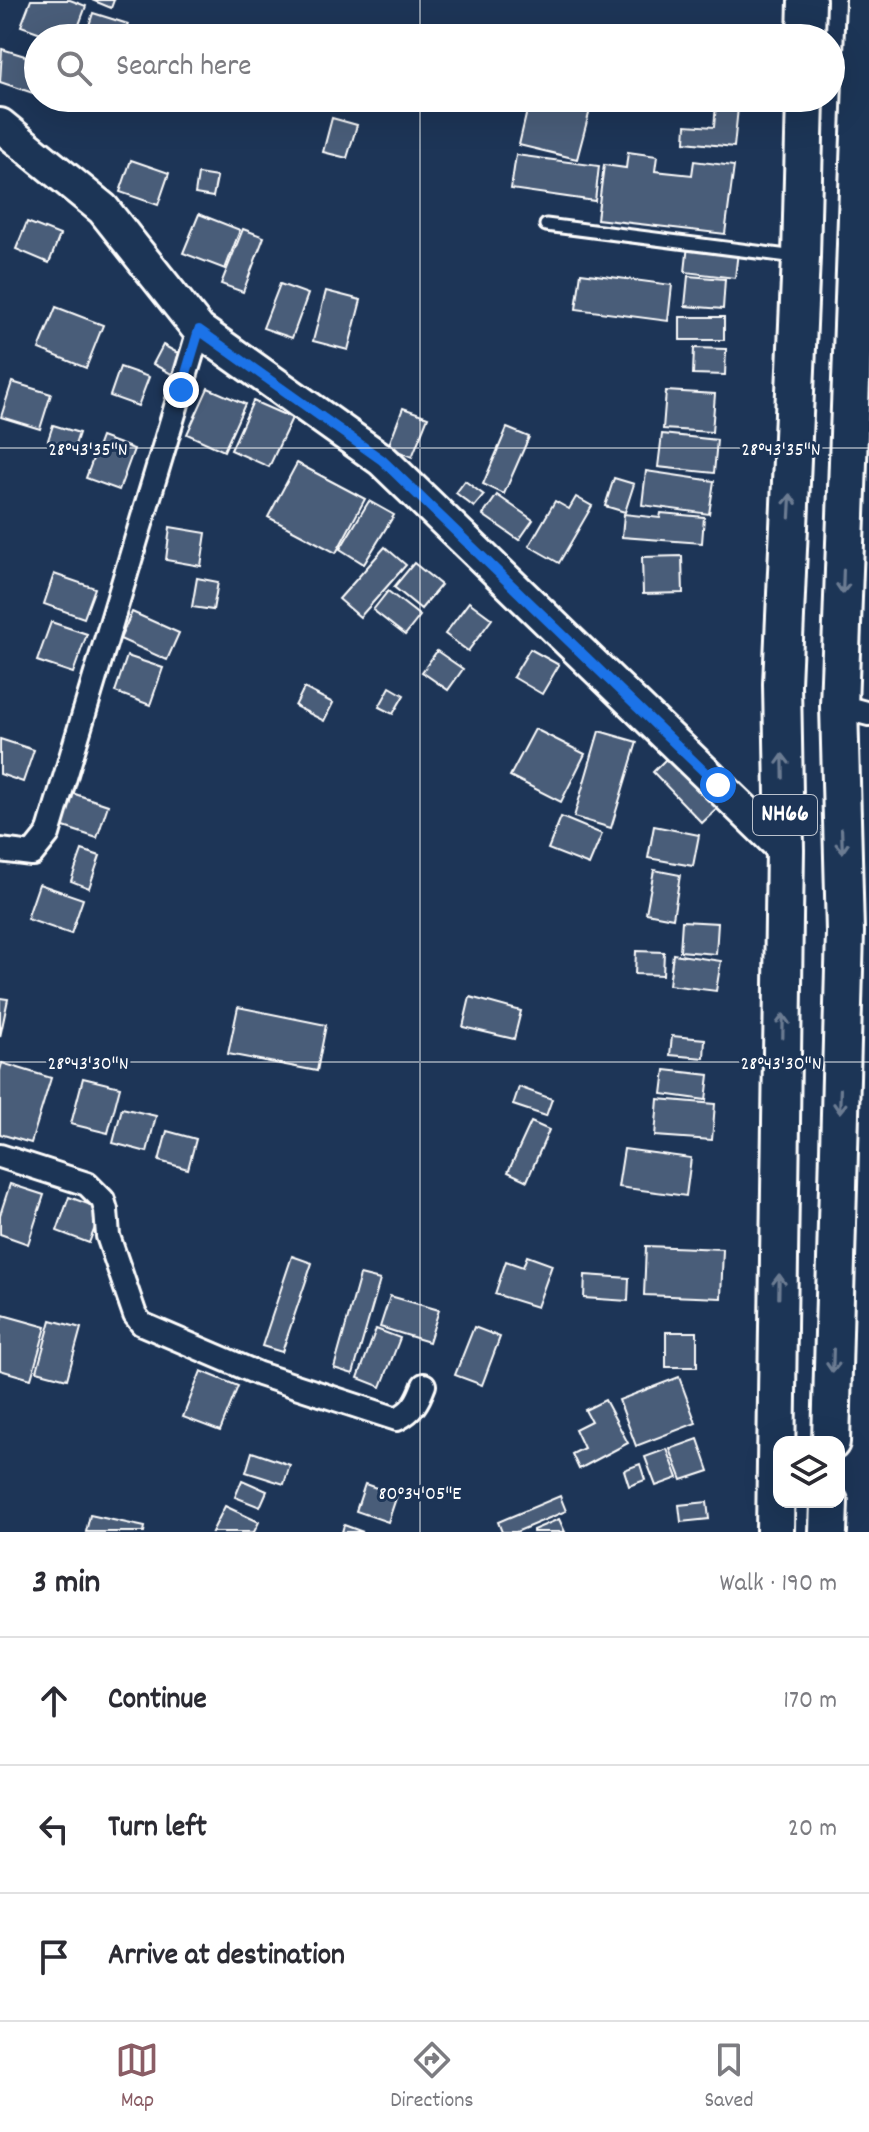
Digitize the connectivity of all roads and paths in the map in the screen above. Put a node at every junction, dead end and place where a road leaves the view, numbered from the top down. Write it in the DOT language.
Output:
graph roads {
  1 [pos="807,0"];
  2 [pos="866,18"];
  3 [pos="806,24"];
  4 [pos="805,112"];
  5 [pos="0,125"];
  6 [pos="546,225"];
  7 [pos="801,257"];
  8 [pos="199,330"];
  9 [pos="854,710"];
  10 [pos="0,850"];
  11 [pos="785,850"];
  12 [pos="0,1156"];
  13 [pos="424,1385"];
  14 [pos="831,1436"];
  15 [pos="829,1508"];
  16 [pos="775,1532"];
  17 [pos="828,1532"];
  1 -- 3 [label="highway"];
  2 -- 9 [label="highway, NH66, one-way"];
  4 -- 7 [label="highway, NH66"];
  5 -- 8 [label="main road"];
  6 -- 7 [label="lane"];
  11 -- 7 [label="highway, NH66, one-way"];
  8 -- 10 [label="street"];
  8 -- 11 [label="main road"];
  9 -- 14 [label="highway, NH66, one-way"];
  16 -- 11 [label="highway, NH66, one-way"];
  12 -- 13 [label="street"];
  15 -- 17 [label="highway"];
}
